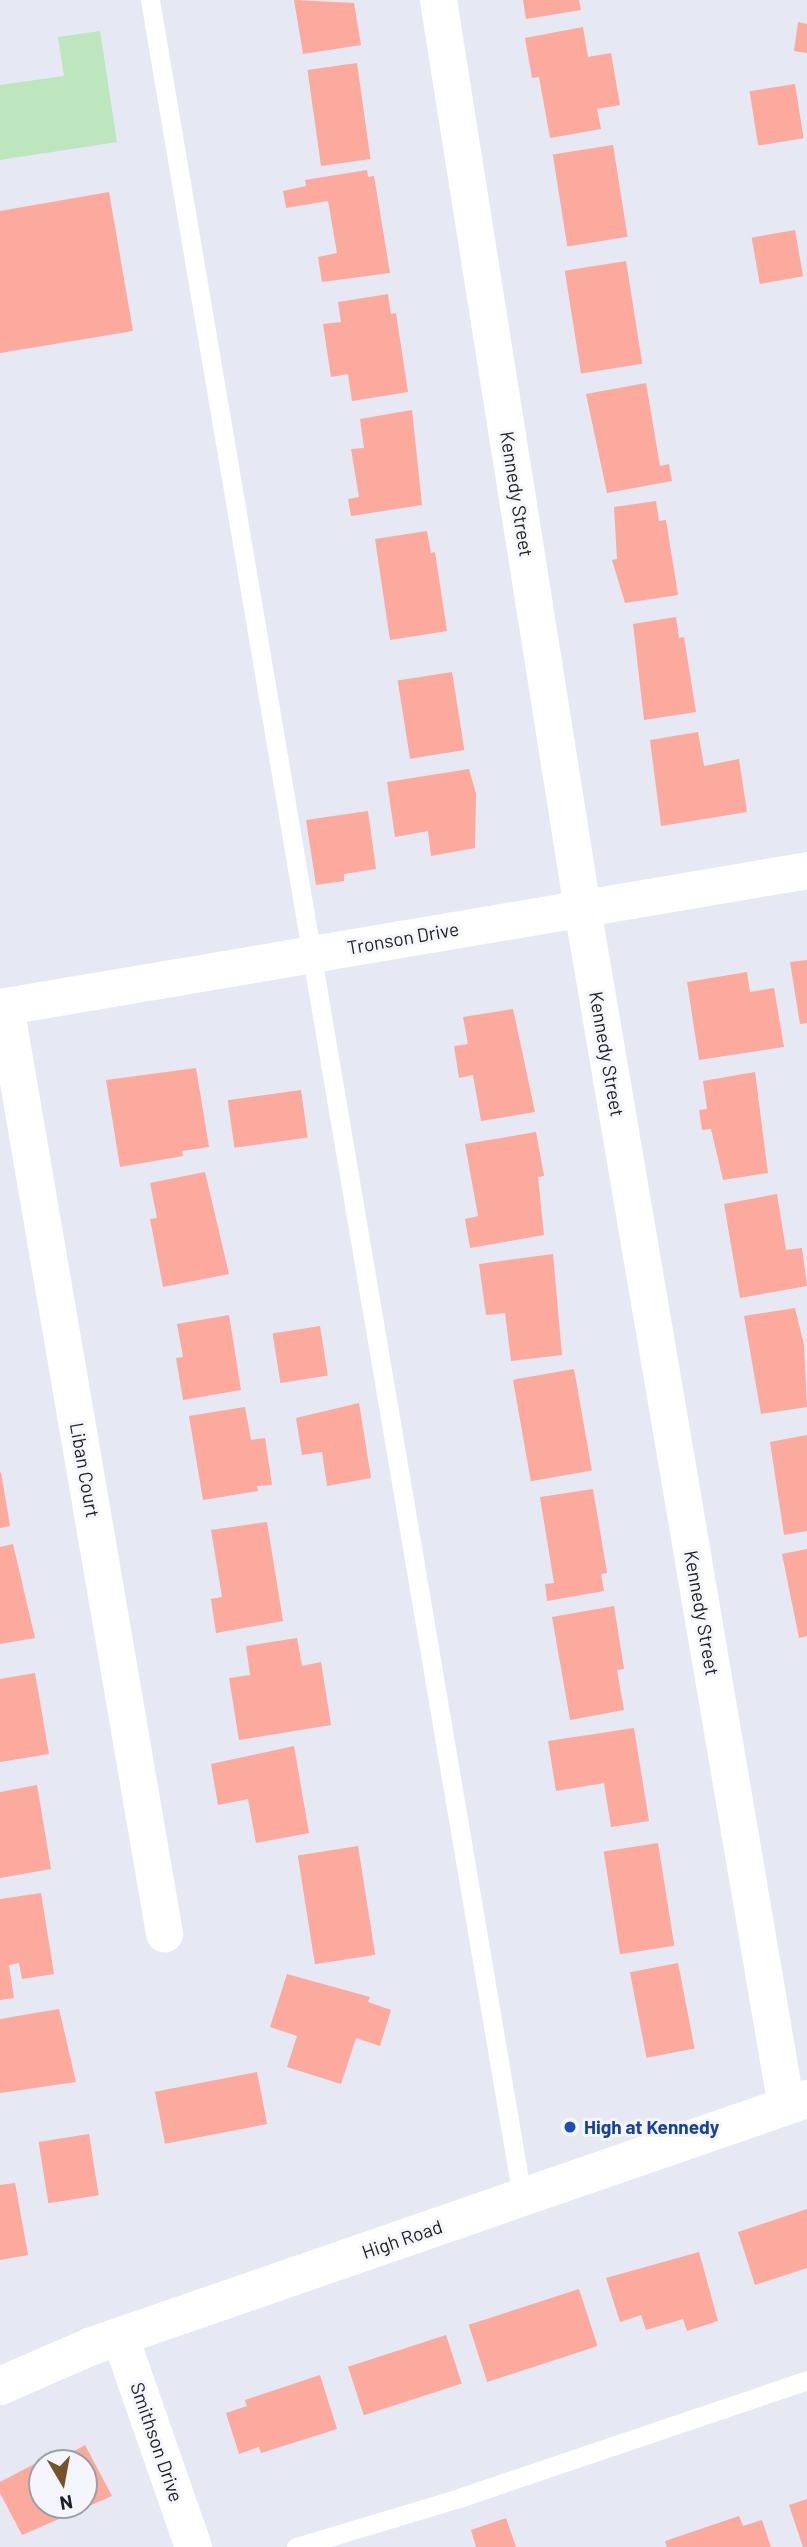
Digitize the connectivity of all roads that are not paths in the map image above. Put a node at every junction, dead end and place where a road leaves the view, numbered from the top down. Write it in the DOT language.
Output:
graph roads {
  1 [pos="150,0"];
  2 [pos="438,0"];
  3 [pos="807,870"];
  4 [pos="582,908"];
  5 [pos="311,954"];
  6 [pos="3,1006"];
  7 [pos="164,1933"];
  8 [pos="797,2103"];
  9 [pos="522,2198"];
  10 [pos="120,2337"];
  11 [pos="807,2380"];
  12 [pos="0,2386"];
  13 [pos="193,2547"];
  14 [pos="296,2547"];
  1 -- 5 [label="lane"];
  2 -- 4 [label="street, Kennedy Street"];
  3 -- 4 [label="street, Tronson Drive"];
  4 -- 5 [label="street, Tronson Drive"];
  4 -- 8 [label="street, Kennedy Street"];
  5 -- 6 [label="street, Tronson Drive"];
  5 -- 9 [label="lane"];
  6 -- 7 [label="street, Liban Court"];
  8 -- 9 [label="main road, High Road"];
  9 -- 10 [label="main road, High Road"];
  10 -- 12 [label="main road, High Road"];
  10 -- 13 [label="street, Smithson Drive"];
  11 -- 14 [label="lane"];
}
